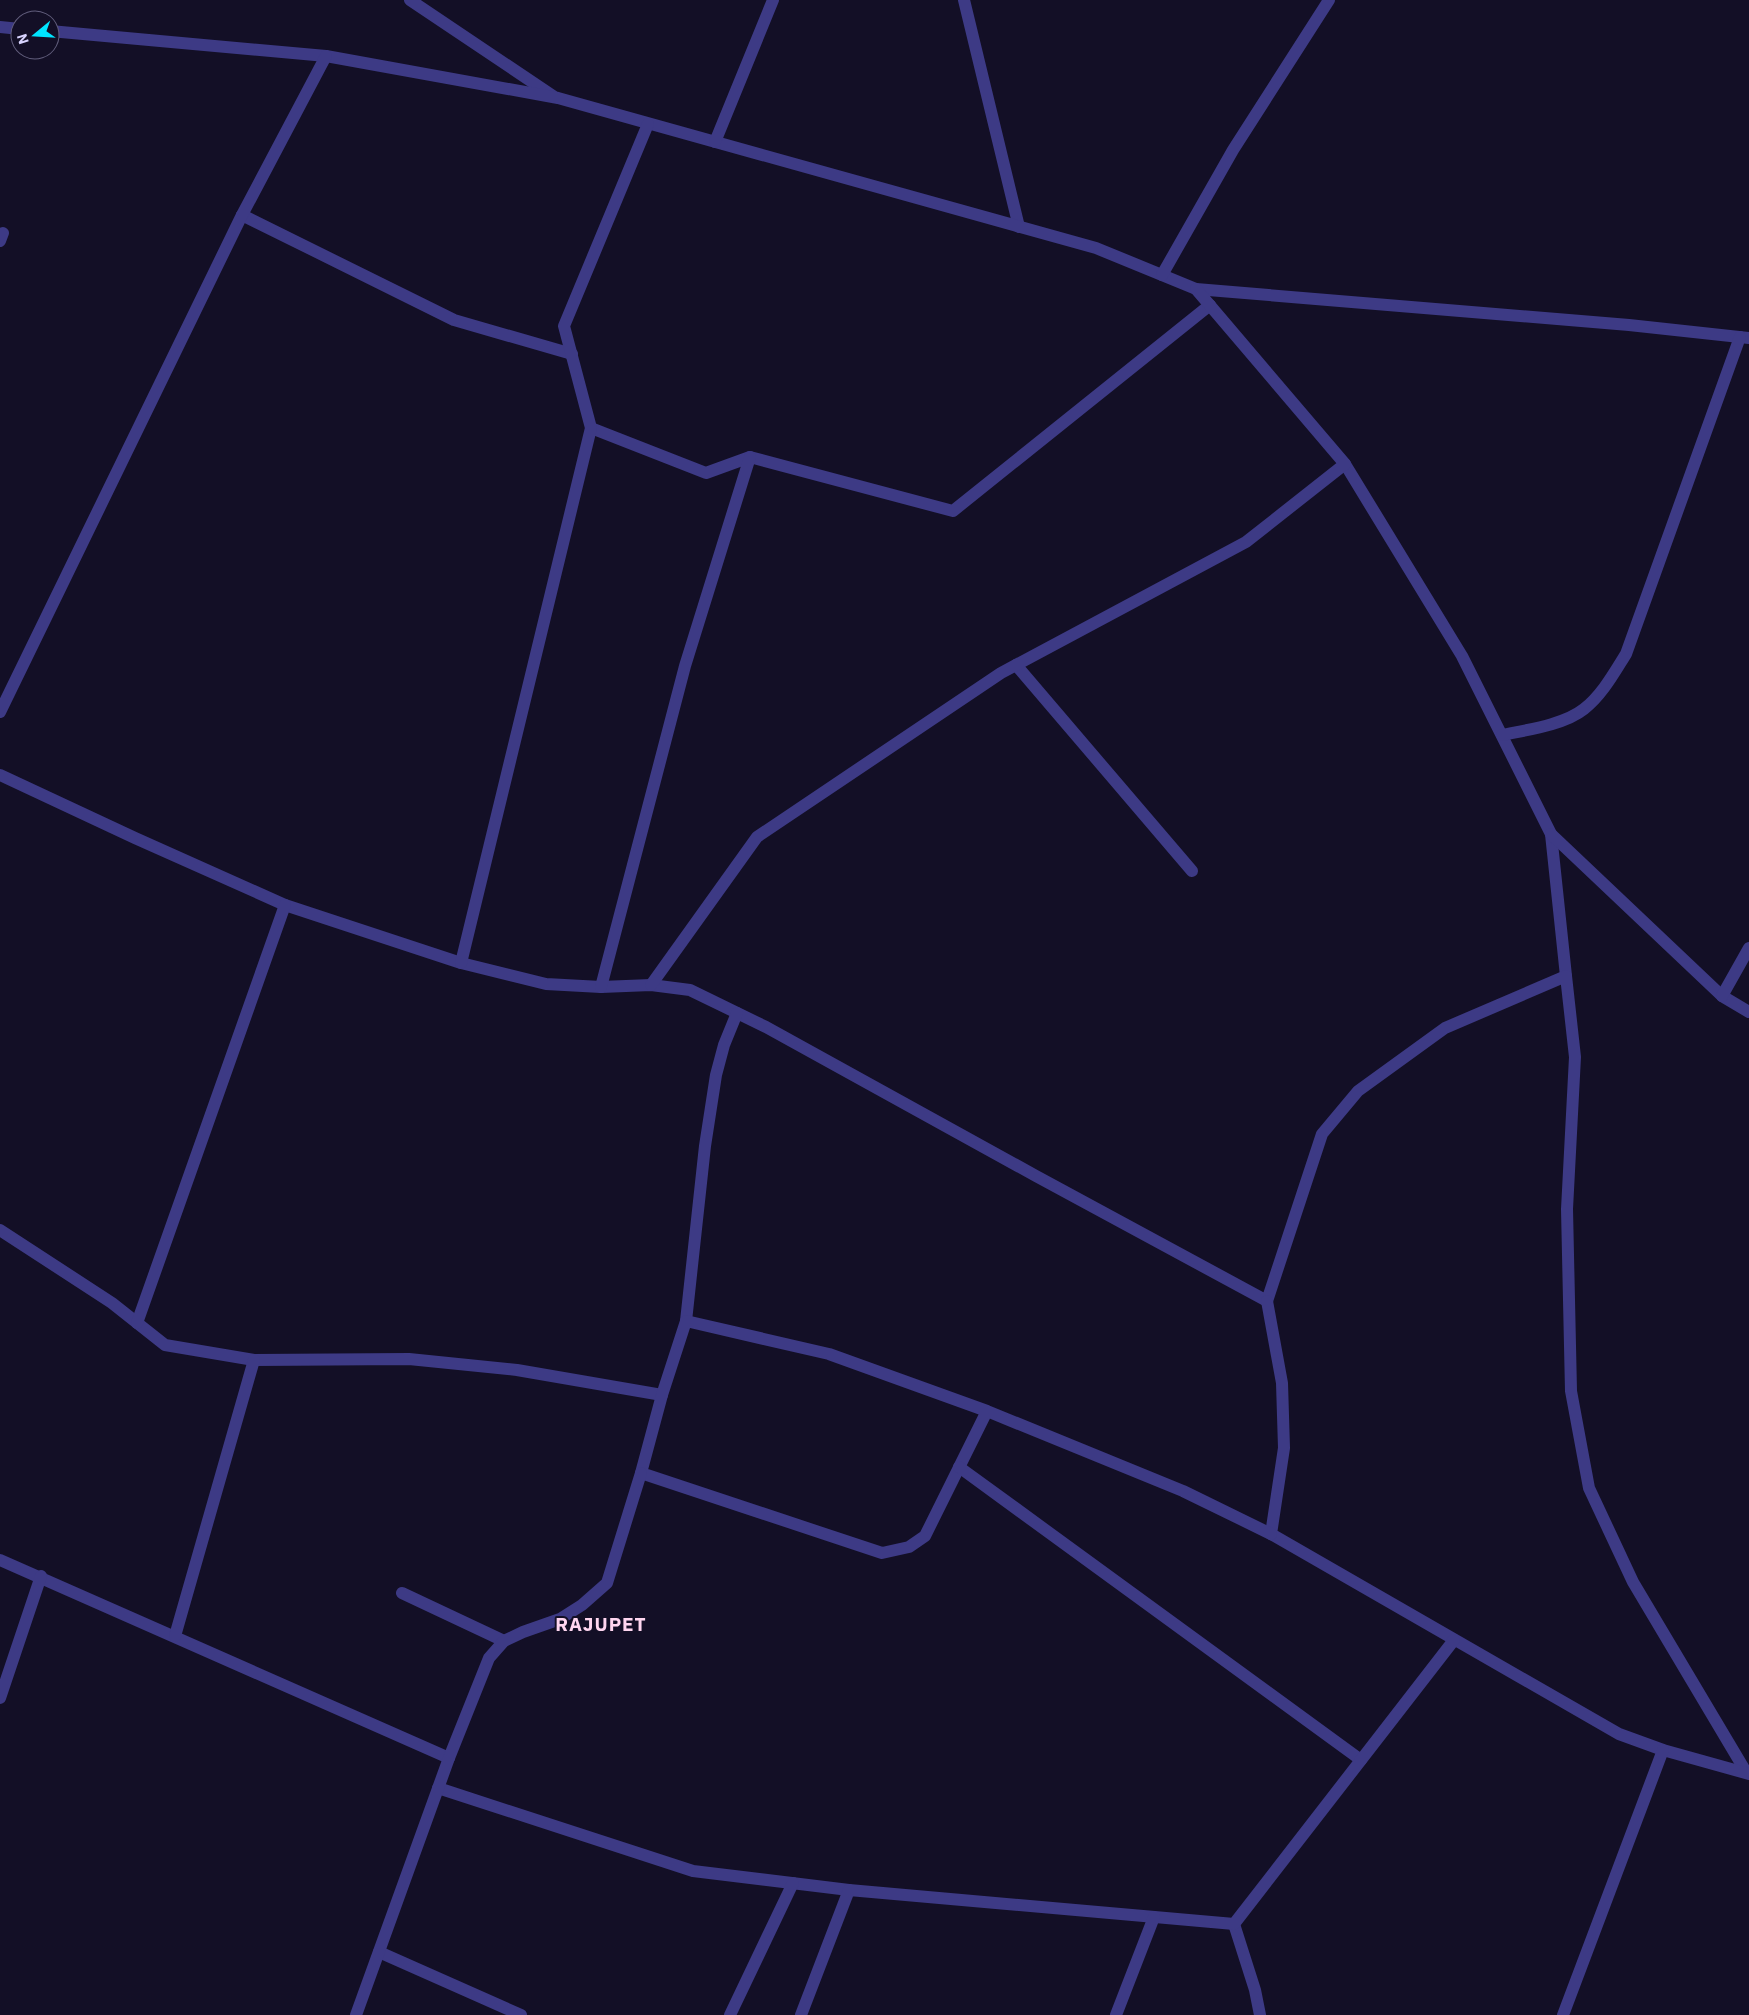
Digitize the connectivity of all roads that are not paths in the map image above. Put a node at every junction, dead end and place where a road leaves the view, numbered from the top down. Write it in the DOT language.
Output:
graph roads {
  1 [pos="410,0"];
  2 [pos="773,0"];
  3 [pos="964,0"];
  4 [pos="1329,0"];
  5 [pos="60,33"];
  6 [pos="326,56"];
  7 [pos="558,98"];
  8 [pos="648,124"];
  9 [pos="716,142"];
  10 [pos="242,216"];
  11 [pos="1019,227"];
  12 [pos="1162,275"];
  13 [pos="1196,289"];
  14 [pos="1210,305"];
  15 [pos="1744,337"];
  16 [pos="572,354"];
  17 [pos="591,428"];
  18 [pos="750,457"];
  19 [pos="1344,464"];
  20 [pos="1016,665"];
  21 [pos="0,712"];
  22 [pos="1502,736"];
  23 [pos="0,775"];
  24 [pos="1551,834"];
  25 [pos="1192,871"];
  26 [pos="285,905"];
  27 [pos="1749,948"];
  28 [pos="461,963"];
  29 [pos="1566,976"];
  30 [pos="651,985"];
  31 [pos="601,987"];
  32 [pos="1722,996"];
  33 [pos="1749,1012"];
  34 [pos="737,1013"];
  35 [pos="0,1230"];
  36 [pos="1267,1301"];
  37 [pos="686,1321"];
  38 [pos="137,1322"];
  39 [pos="254,1360"];
  40 [pos="662,1395"];
  41 [pos="987,1411"];
  42 [pos="959,1467"];
  43 [pos="641,1473"];
  44 [pos="1271,1534"];
  45 [pos="0,1560"];
  46 [pos="41,1576"];
  47 [pos="402,1593"];
  48 [pos="175,1636"];
  49 [pos="1454,1640"];
  50 [pos="504,1641"];
  51 [pos="0,1698"];
  52 [pos="1663,1750"];
  53 [pos="449,1758"];
  54 [pos="1360,1760"];
  55 [pos="1747,1773"];
  56 [pos="438,1788"];
  57 [pos="793,1882"];
  58 [pos="849,1890"];
  59 [pos="1154,1917"];
  60 [pos="1234,1924"];
  61 [pos="379,1952"];
  62 [pos="356,2015"];
  63 [pos="521,2015"];
  64 [pos="730,2015"];
  65 [pos="801,2015"];
  66 [pos="1116,2015"];
  67 [pos="1260,2015"];
  68 [pos="1562,2015"];
  1 -- 7 [label="street"];
  2 -- 9 [label="street"];
  3 -- 11 [label="street"];
  4 -- 12 [label="street"];
  5 -- 6 [label="street"];
  6 -- 7 [label="street"];
  6 -- 10 [label="street"];
  7 -- 8 [label="street"];
  8 -- 9 [label="street"];
  8 -- 16 [label="street"];
  9 -- 11 [label="street"];
  10 -- 16 [label="street"];
  10 -- 21 [label="street"];
  11 -- 12 [label="street"];
  12 -- 13 [label="street"];
  13 -- 14 [label="street"];
  13 -- 15 [label="street"];
  14 -- 18 [label="street"];
  14 -- 19 [label="street"];
  15 -- 22 [label="street"];
  16 -- 17 [label="street"];
  17 -- 18 [label="street"];
  17 -- 28 [label="street"];
  18 -- 31 [label="street"];
  19 -- 20 [label="street"];
  19 -- 22 [label="street"];
  20 -- 25 [label="street"];
  20 -- 30 [label="street"];
  22 -- 24 [label="street"];
  23 -- 26 [label="street"];
  24 -- 29 [label="street"];
  24 -- 32 [label="street"];
  26 -- 28 [label="street"];
  26 -- 38 [label="street"];
  27 -- 32 [label="street"];
  28 -- 31 [label="street"];
  29 -- 36 [label="street"];
  29 -- 55 [label="street"];
  30 -- 31 [label="street"];
  30 -- 34 [label="street"];
  32 -- 33 [label="street"];
  34 -- 36 [label="street"];
  34 -- 37 [label="street"];
  35 -- 38 [label="street"];
  36 -- 44 [label="street"];
  37 -- 40 [label="street"];
  37 -- 41 [label="street"];
  38 -- 39 [label="street"];
  39 -- 40 [label="street"];
  39 -- 48 [label="street"];
  40 -- 43 [label="street"];
  41 -- 42 [label="street"];
  41 -- 44 [label="street"];
  42 -- 43 [label="street"];
  42 -- 54 [label="street"];
  43 -- 50 [label="street"];
  44 -- 49 [label="street"];
  45 -- 46 [label="street"];
  46 -- 48 [label="street"];
  46 -- 51 [label="street"];
  47 -- 50 [label="street"];
  48 -- 53 [label="street"];
  49 -- 52 [label="street"];
  49 -- 54 [label="street"];
  50 -- 53 [label="street"];
  52 -- 55 [label="street"];
  52 -- 68 [label="street"];
  53 -- 56 [label="street"];
  54 -- 60 [label="street"];
  56 -- 57 [label="street"];
  56 -- 61 [label="street"];
  57 -- 58 [label="street"];
  57 -- 64 [label="street"];
  58 -- 59 [label="street"];
  58 -- 65 [label="street"];
  59 -- 60 [label="street"];
  59 -- 66 [label="street"];
  60 -- 67 [label="street"];
  61 -- 62 [label="street"];
  61 -- 63 [label="street"];
}
